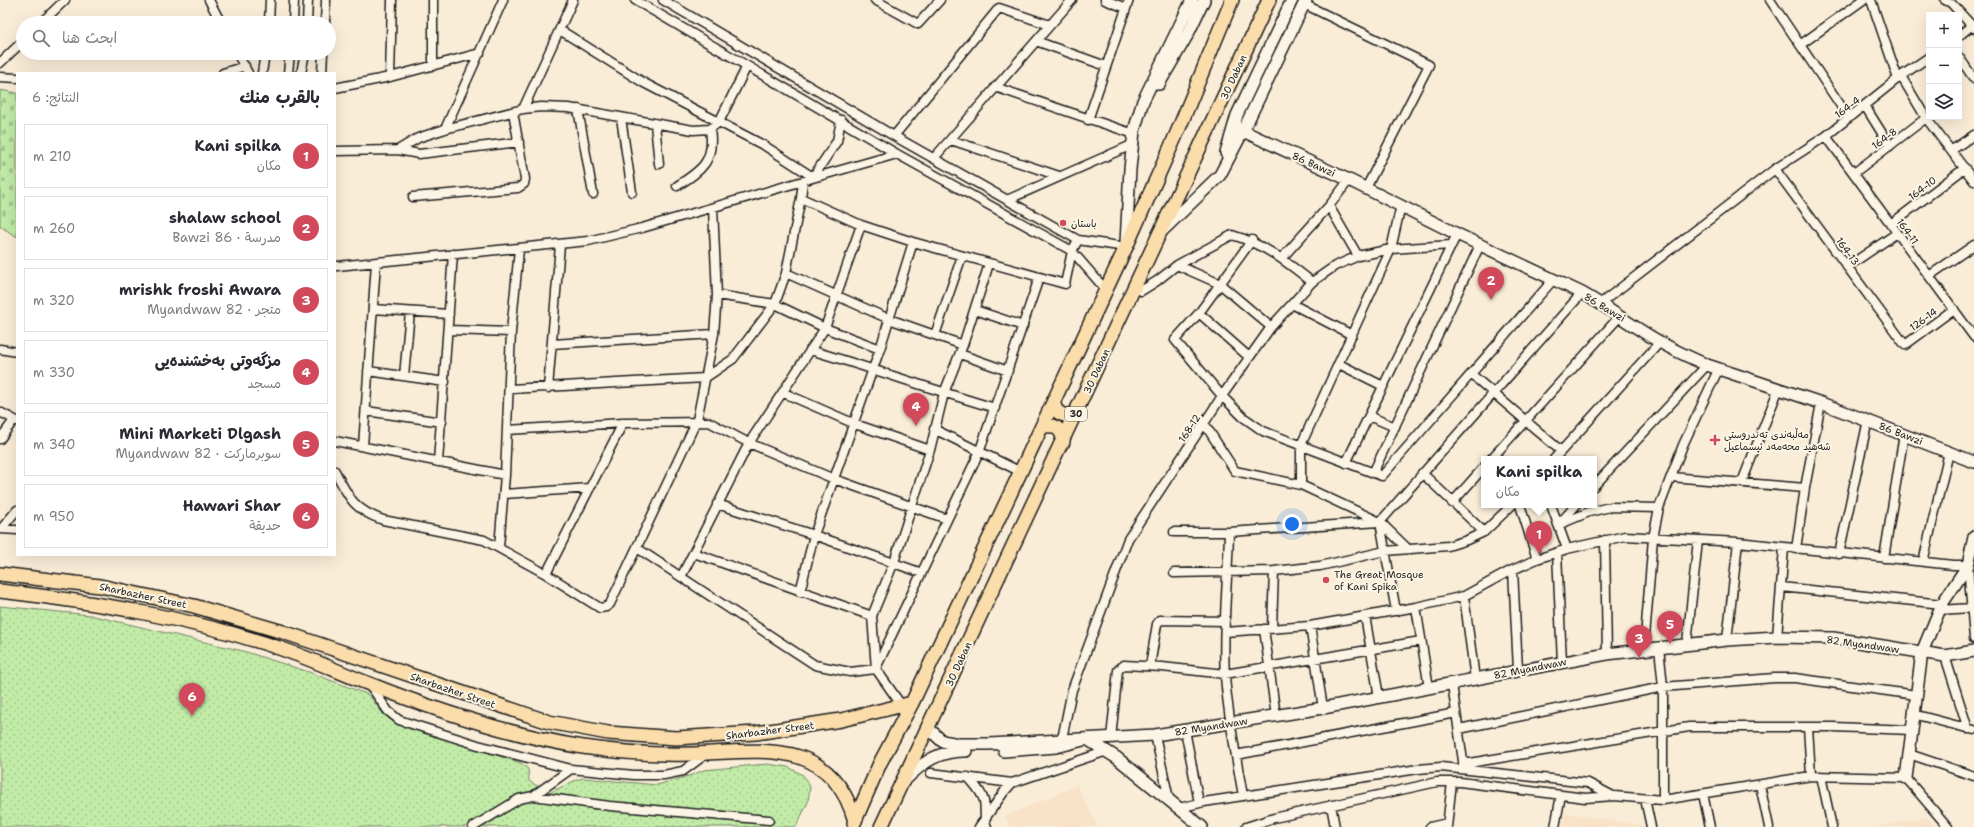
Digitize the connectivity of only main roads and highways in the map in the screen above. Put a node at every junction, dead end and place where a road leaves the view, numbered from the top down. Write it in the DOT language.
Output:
graph roads {
  1 [pos="1232,0"];
  2 [pos="1269,0"];
  3 [pos="1054,400"];
  4 [pos="1077,411"];
  5 [pos="1041,428"];
  6 [pos="1063,442"];
  7 [pos="0,574"];
  8 [pos="0,591"];
  9 [pos="222,614"];
  10 [pos="218,630"];
  11 [pos="907,704"];
  12 [pos="854,824"];
  13 [pos="881,827"];
  1 -- 3 [label="main road, 30"];
  2 -- 4 [label="main road, 30 Daban / 30"];
  3 -- 4 [label="main road"];
  3 -- 5 [label="main road, 30"];
  4 -- 6 [label="main road, 30 Daban / 30"];
  5 -- 6 [label="main road"];
  5 -- 11 [label="main road, 30"];
  6 -- 13 [label="main road, 30 Daban / 30"];
  7 -- 9 [label="main road, Sharbazher Street"];
  8 -- 10 [label="main road, Sharbazher Street"];
  9 -- 10 [label="main road"];
  9 -- 11 [label="main road, Sharbazher Street"];
  10 -- 12 [label="main road, Sharbazher Street"];
  11 -- 12 [label="main road, 30"];
}
